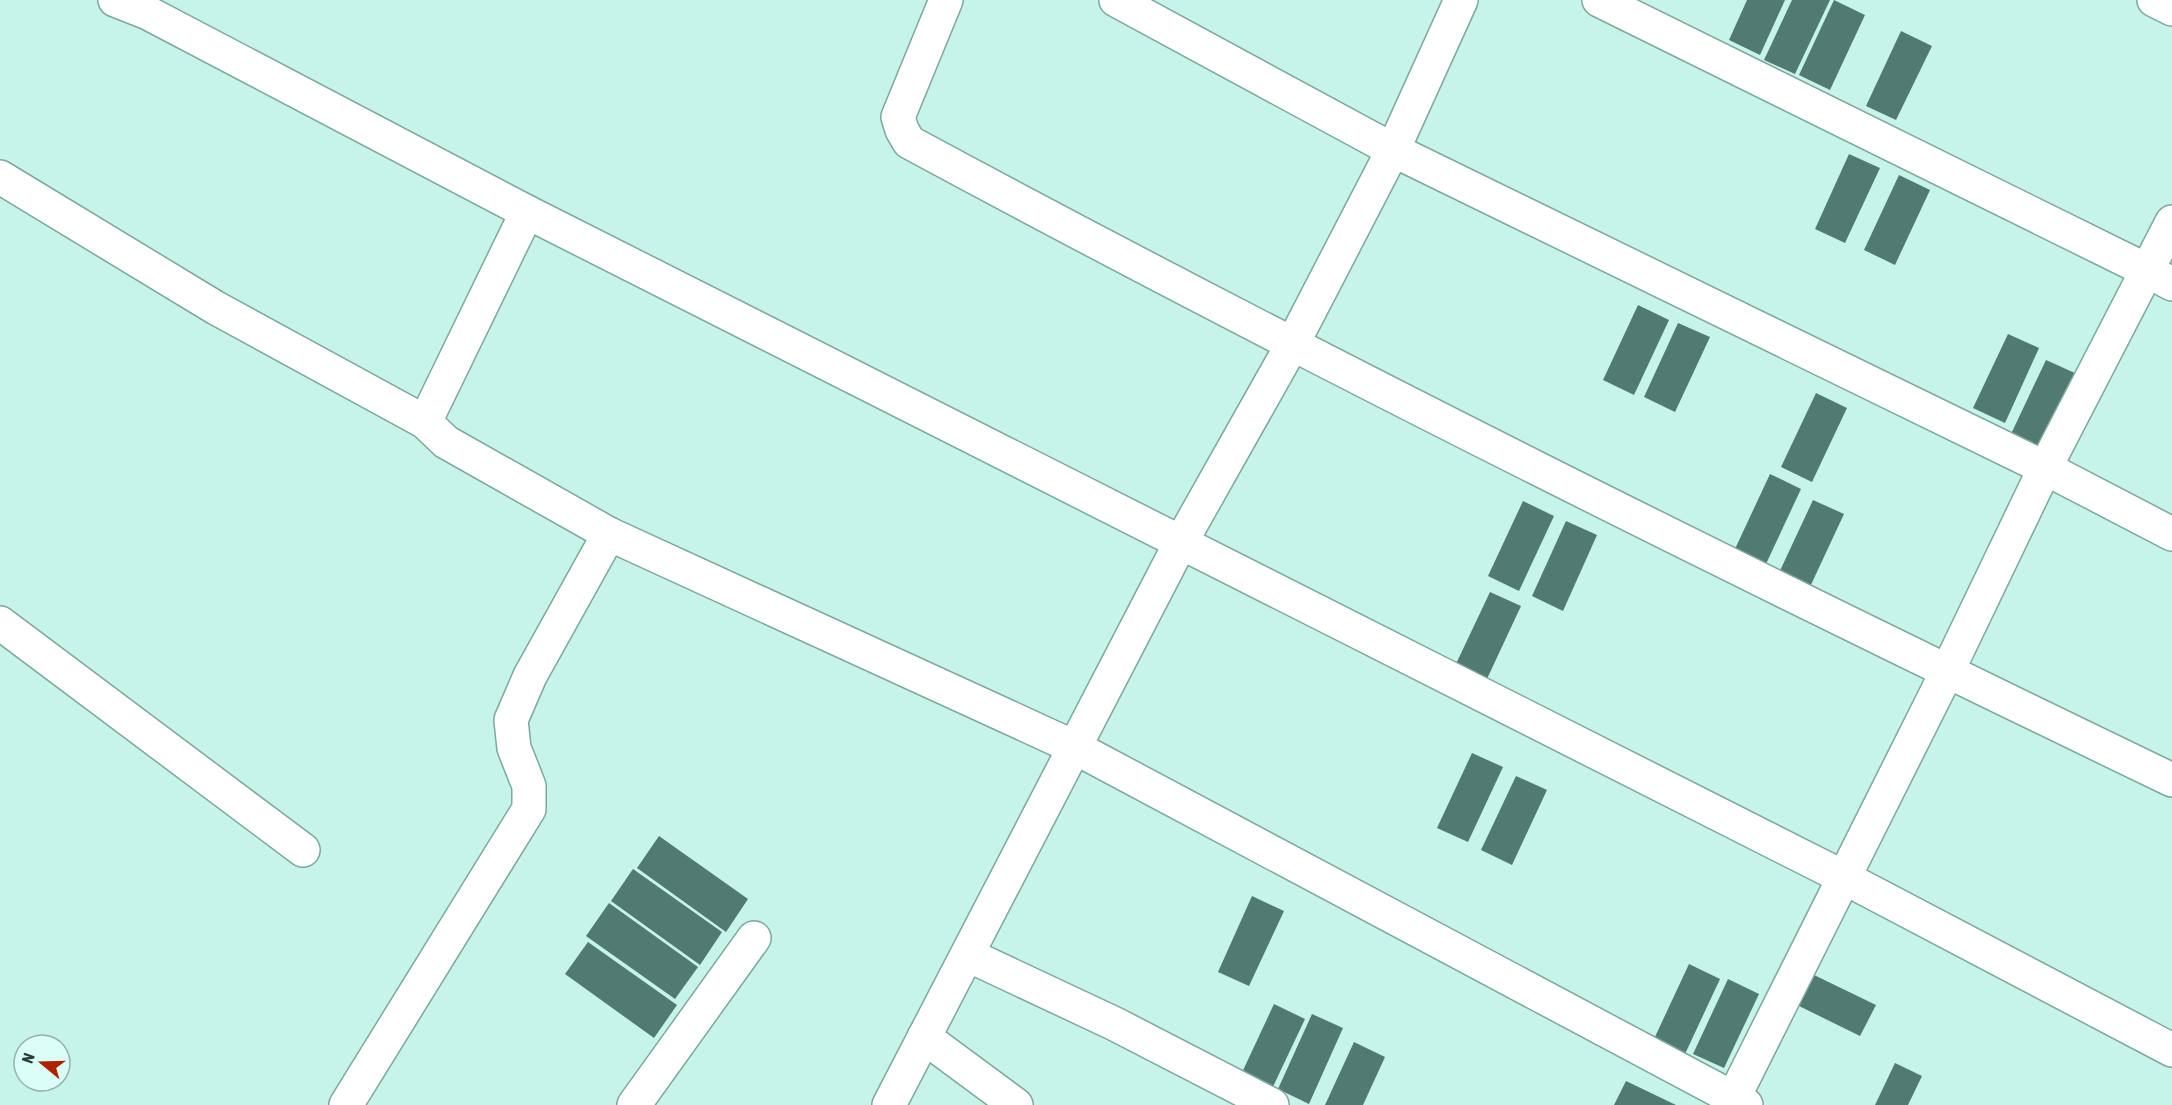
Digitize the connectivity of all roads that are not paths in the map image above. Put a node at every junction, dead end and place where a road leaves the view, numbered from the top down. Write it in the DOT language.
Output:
graph roads {
  1 [pos="115,0"];
  2 [pos="946,0"];
  3 [pos="1116,0"];
  4 [pos="1461,0"];
  5 [pos="1599,0"];
  6 [pos="2154,0"];
  7 [pos="151,7"];
  8 [pos="2172,9"];
  9 [pos="1393,150"];
  10 [pos="0,177"];
  11 [pos="527,212"];
  12 [pos="2172,222"];
  13 [pos="2159,277"];
  14 [pos="1292,345"];
  15 [pos="425,422"];
  16 [pos="2045,468"];
  17 [pos="609,534"];
  18 [pos="2172,534"];
  19 [pos="1181,542"];
  20 [pos="0,622"];
  21 [pos="1947,672"];
  22 [pos="1076,748"];
  23 [pos="2172,780"];
  24 [pos="303,850"];
  25 [pos="1843,877"];
  26 [pos="754,938"];
  27 [pos="968,956"];
  28 [pos="924,1037"];
  29 [pos="2172,1050"];
  30 [pos="1736,1103"];
  31 [pos="346,1105"];
  32 [pos="633,1105"];
  33 [pos="889,1105"];
  34 [pos="1016,1105"];
  35 [pos="1272,1105"];
  1 -- 7 [label="street"];
  2 -- 14 [label="street"];
  3 -- 9 [label="street"];
  4 -- 9 [label="street"];
  5 -- 13 [label="street"];
  6 -- 8 [label="street"];
  7 -- 11 [label="street"];
  9 -- 14 [label="street"];
  9 -- 16 [label="street"];
  10 -- 15 [label="street"];
  11 -- 15 [label="street"];
  11 -- 19 [label="street"];
  12 -- 13 [label="street"];
  13 -- 16 [label="street"];
  14 -- 19 [label="street"];
  14 -- 21 [label="street"];
  15 -- 17 [label="street"];
  16 -- 18 [label="street"];
  16 -- 21 [label="street"];
  17 -- 22 [label="street"];
  17 -- 31 [label="street"];
  19 -- 22 [label="street"];
  19 -- 25 [label="street"];
  20 -- 24 [label="street"];
  21 -- 23 [label="street"];
  21 -- 25 [label="street"];
  22 -- 27 [label="street"];
  22 -- 30 [label="street"];
  25 -- 29 [label="street"];
  25 -- 30 [label="street"];
  26 -- 32 [label="street"];
  27 -- 28 [label="street"];
  27 -- 35 [label="street"];
  28 -- 33 [label="street"];
  28 -- 34 [label="street"];
}
